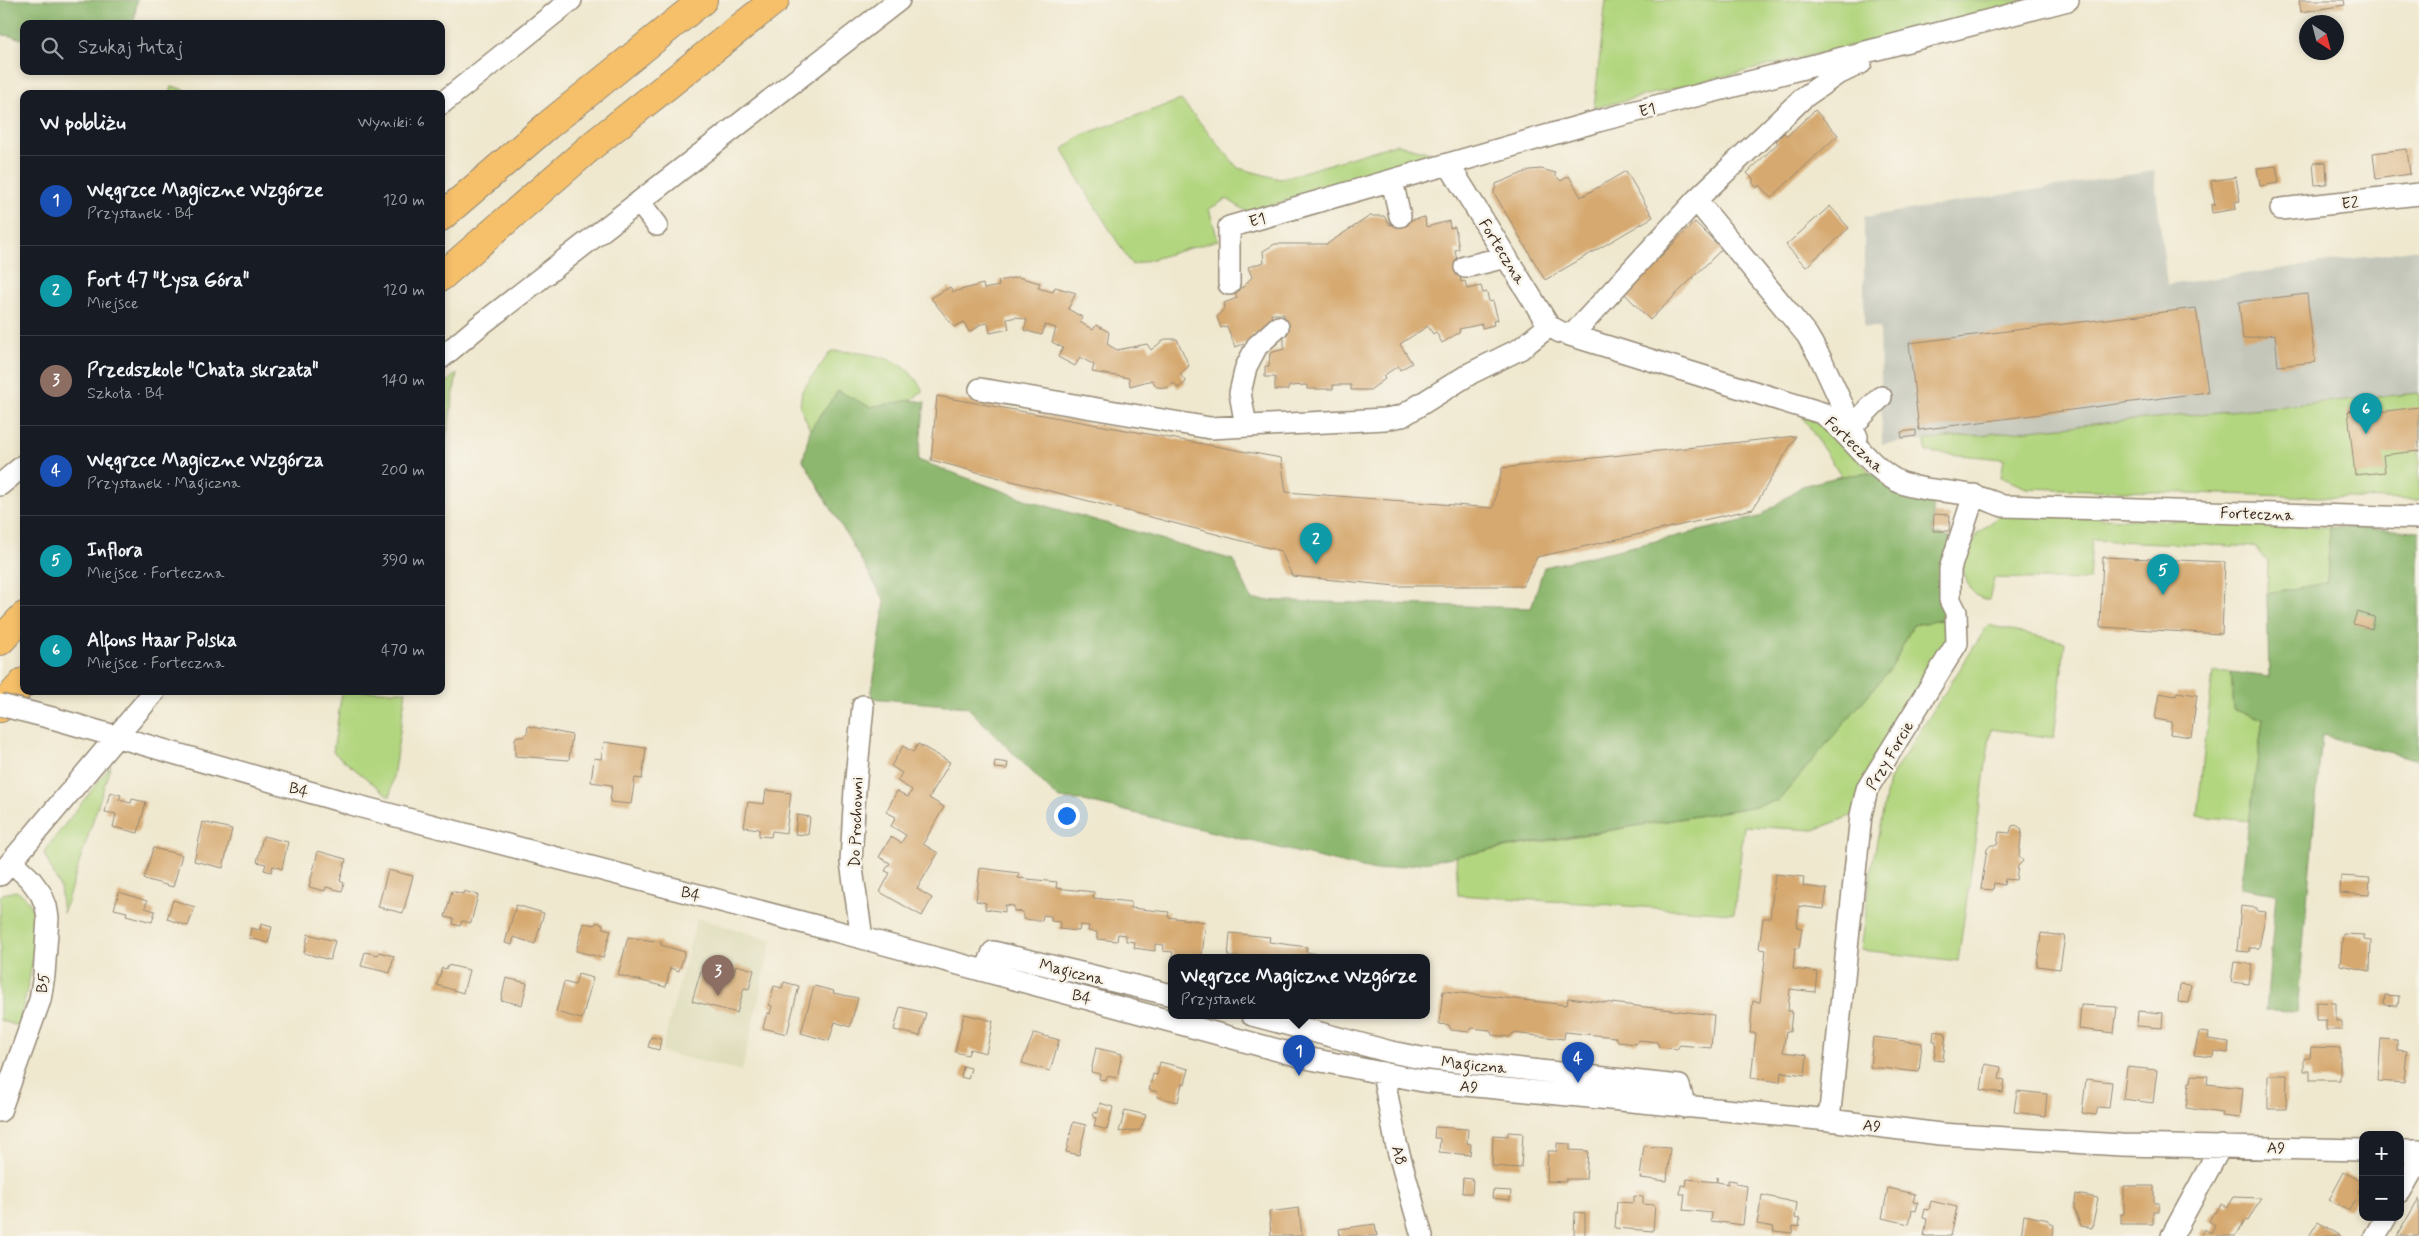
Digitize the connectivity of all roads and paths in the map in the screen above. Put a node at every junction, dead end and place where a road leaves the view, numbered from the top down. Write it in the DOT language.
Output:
graph roads {
  1 [pos="572,0"];
  2 [pos="703,0"];
  3 [pos="775,0"];
  4 [pos="899,0"];
  5 [pos="2068,0"];
  6 [pos="1897,45"];
  7 [pos="445,101"];
  8 [pos="1449,165"];
  9 [pos="1392,181"];
  10 [pos="2419,194"];
  11 [pos="1696,200"];
  12 [pos="639,202"];
  13 [pos="2280,209"];
  14 [pos="445,214"];
  15 [pos="1400,216"];
  16 [pos="657,225"];
  17 [pos="1506,257"];
  18 [pos="1465,267"];
  19 [pos="445,273"];
  20 [pos="1229,284"];
  21 [pos="1549,326"];
  22 [pos="1278,327"];
  23 [pos="1572,335"];
  24 [pos="445,355"];
  25 [pos="980,388"];
  26 [pos="1881,396"];
  27 [pos="1246,426"];
  28 [pos="1851,427"];
  29 [pos="1871,461"];
  30 [pos="20,468"];
  31 [pos="0,485"];
  32 [pos="1974,495"];
  33 [pos="2419,518"];
  34 [pos="20,620"];
  35 [pos="0,641"];
  36 [pos="20,686"];
  37 [pos="152,695"];
  38 [pos="0,706"];
  39 [pos="863,706"];
  40 [pos="116,737"];
  41 [pos="6,868"];
  42 [pos="862,938"];
  43 [pos="986,971"];
  44 [pos="1168,994"];
  45 [pos="1267,1019"];
  46 [pos="1383,1074"];
  47 [pos="1685,1107"];
  48 [pos="0,1111"];
  49 [pos="1829,1120"];
  50 [pos="2221,1146"];
  51 [pos="2359,1150"];
  52 [pos="2404,1151"];
  53 [pos="2419,1151"];
  54 [pos="2419,1159"];
  55 [pos="2404,1185"];
  56 [pos="2384,1221"];
  57 [pos="1422,1236"];
  58 [pos="2172,1236"];
  59 [pos="2375,1236"];
  1 -- 7 [label="street"];
  2 -- 14 [label="highway"];
  3 -- 19 [label="highway"];
  4 -- 12 [label="street"];
  5 -- 6 [label="street, E1"];
  6 -- 8 [label="street, E1"];
  6 -- 11 [label="street"];
  8 -- 9 [label="street, E1"];
  8 -- 17 [label="street, Forteczna"];
  9 -- 15 [label="street"];
  9 -- 20 [label="street, E1"];
  10 -- 13 [label="street, E2"];
  11 -- 23 [label="street"];
  11 -- 28 [label="street"];
  12 -- 16 [label="street"];
  12 -- 24 [label="street"];
  17 -- 18 [label="street"];
  17 -- 21 [label="street, Forteczna"];
  21 -- 23 [label="street, Forteczna"];
  21 -- 27 [label="street"];
  22 -- 27 [label="street"];
  23 -- 29 [label="street, Forteczna"];
  25 -- 27 [label="street"];
  26 -- 28 [label="street"];
  28 -- 29 [label="street"];
  29 -- 32 [label="street, Forteczna"];
  30 -- 31 [label="street"];
  32 -- 33 [label="street, Forteczna"];
  32 -- 49 [label="street, Przy Forcie"];
  34 -- 35 [label="highway"];
  36 -- 38 [label="highway"];
  37 -- 40 [label="street"];
  38 -- 40 [label="street, B4, bridge"];
  39 -- 42 [label="street, Do Prochowni"];
  40 -- 41 [label="street"];
  40 -- 42 [label="street, B4"];
  41 -- 48 [label="street, B5"];
  42 -- 43 [label="street, B4"];
  43 -- 44 [label="street, Magiczna"];
  43 -- 46 [label="street, B4"];
  45 -- 47 [label="street, Magiczna"];
  46 -- 47 [label="street, A9"];
  46 -- 57 [label="street, A8"];
  47 -- 49 [label="street, A9"];
  49 -- 50 [label="street, A9"];
  50 -- 51 [label="street, A9"];
  50 -- 58 [label="street"];
  52 -- 53 [label="street"];
  54 -- 55 [label="street"];
  56 -- 59 [label="street"];
}
